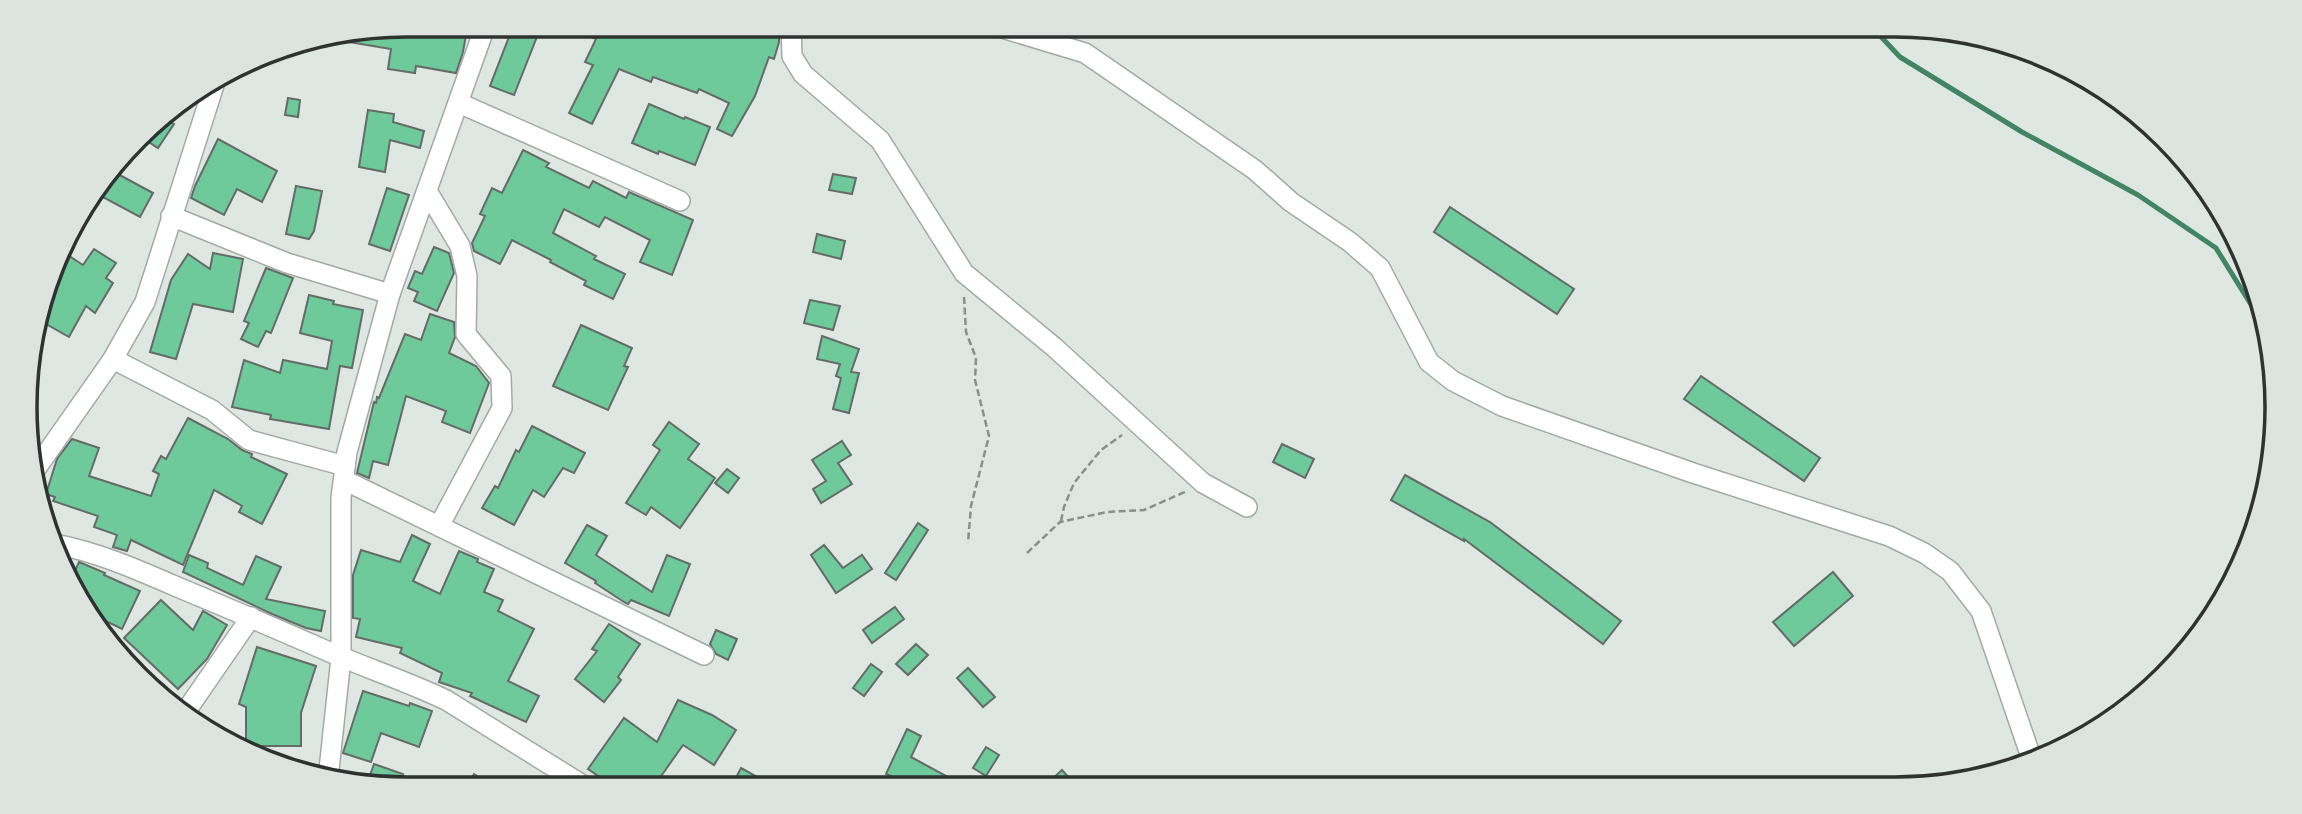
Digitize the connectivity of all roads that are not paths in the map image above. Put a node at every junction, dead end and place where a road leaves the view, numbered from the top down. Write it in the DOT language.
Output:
graph roads {
  1 [pos="482,37"];
  2 [pos="791,37"];
  3 [pos="1032,37"];
  4 [pos="212,92"];
  5 [pos="459,103"];
  6 [pos="427,191"];
  7 [pos="680,201"];
  8 [pos="171,216"];
  9 [pos="390,294"];
  10 [pos="113,359"];
  11 [pos="41,461"];
  12 [pos="344,473"];
  13 [pos="1247,507"];
  14 [pos="439,526"];
  15 [pos="64,546"];
  16 [pos="251,617"];
  17 [pos="704,655"];
  18 [pos="341,658"];
  19 [pos="189,706"];
  20 [pos="2029,752"];
  21 [pos="329,769"];
  22 [pos="570,777"];
  1 -- 5 [label="street"];
  2 -- 13 [label="street"];
  3 -- 20 [label="street"];
  4 -- 8 [label="street"];
  5 -- 6 [label="street"];
  5 -- 7 [label="street"];
  6 -- 9 [label="street"];
  6 -- 14 [label="street"];
  8 -- 9 [label="street"];
  8 -- 10 [label="street"];
  9 -- 12 [label="street"];
  10 -- 11 [label="street"];
  10 -- 12 [label="street"];
  12 -- 14 [label="street"];
  12 -- 18 [label="street"];
  14 -- 17 [label="street"];
  15 -- 16 [label="street"];
  16 -- 18 [label="street"];
  16 -- 19 [label="street"];
  18 -- 21 [label="street"];
  18 -- 22 [label="street"];
}
